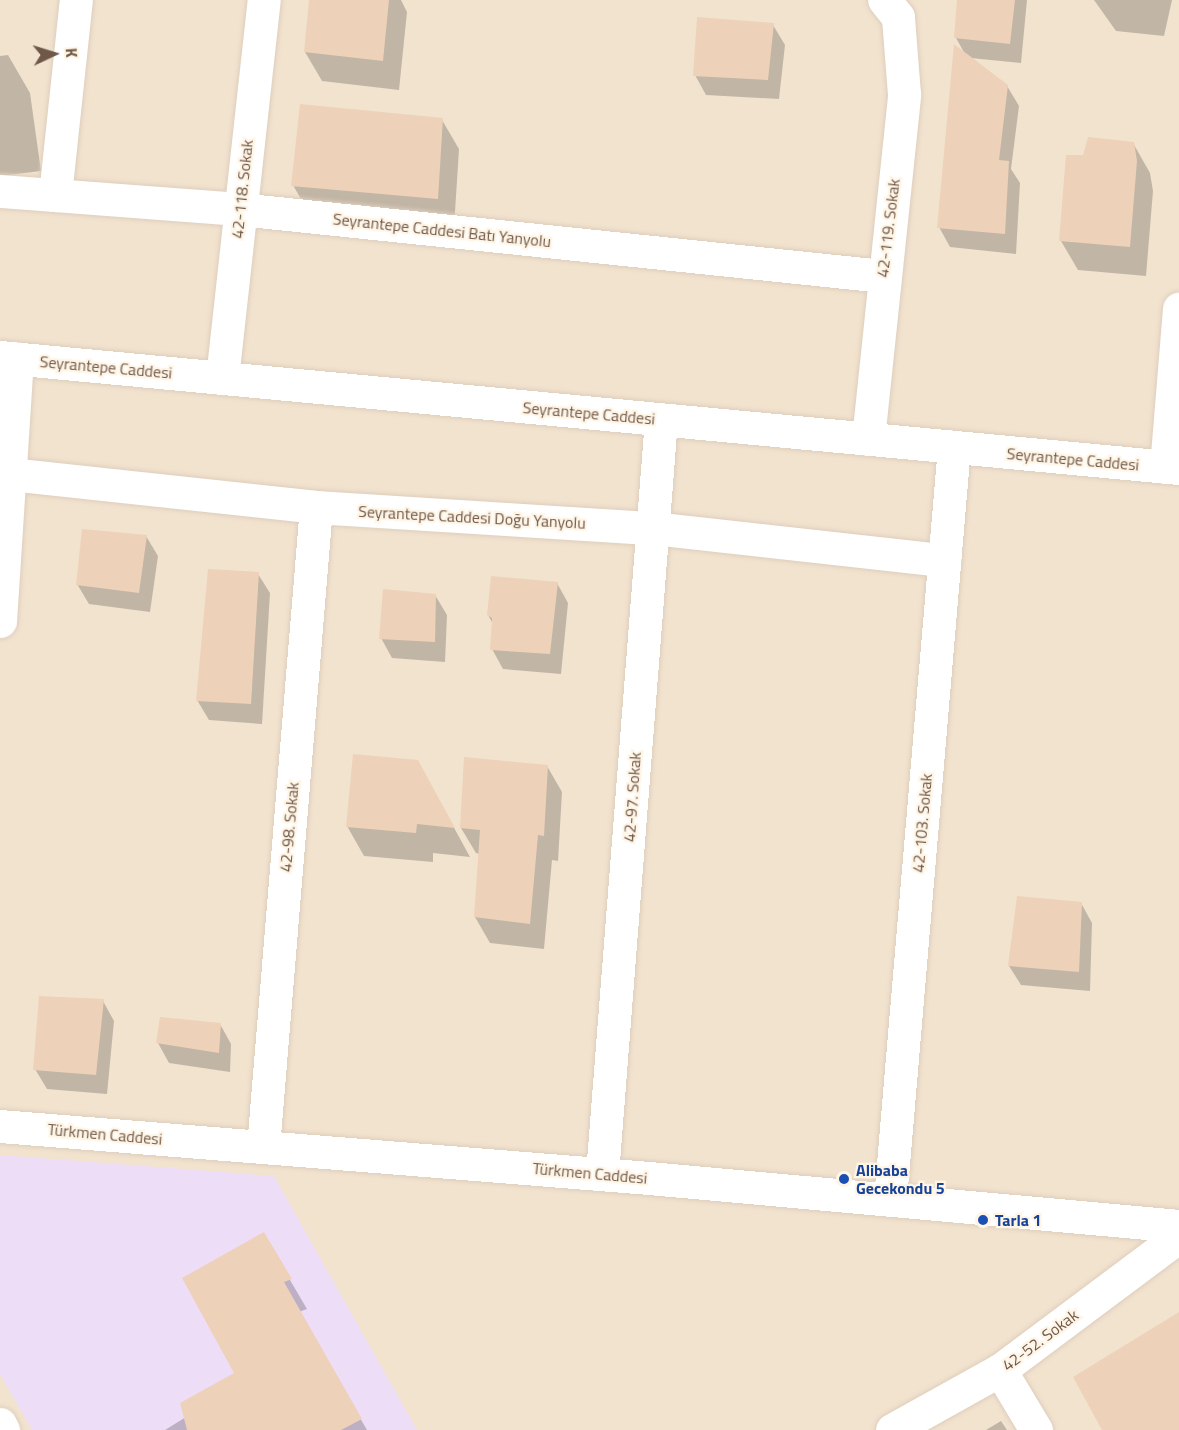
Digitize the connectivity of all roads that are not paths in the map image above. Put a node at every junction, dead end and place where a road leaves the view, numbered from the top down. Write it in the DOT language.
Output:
graph roads {
  1 [pos="76,0"];
  2 [pos="264,0"];
  3 [pos="891,9"];
  4 [pos="0,191"];
  5 [pos="55,195"];
  6 [pos="239,209"];
  7 [pos="883,276"];
  8 [pos="1179,309"];
  9 [pos="9,358"];
  10 [pos="222,378"];
  11 [pos="661,420"];
  12 [pos="868,439"];
  13 [pos="954,447"];
  14 [pos="1172,468"];
  15 [pos="5,473"];
  16 [pos="316,507"];
  17 [pos="652,528"];
  18 [pos="944,560"];
  19 [pos="0,621"];
  20 [pos="0,1126"];
  21 [pos="263,1147"];
  22 [pos="603,1174"];
  23 [pos="890,1199"];
  24 [pos="1179,1226"];
  25 [pos="1179,1236"];
  26 [pos="1000,1370"];
  27 [pos="0,1424"];
  28 [pos="3,1430"];
  29 [pos="892,1430"];
  30 [pos="1036,1430"];
  1 -- 5 [label="street"];
  2 -- 6 [label="street, 42-118. Sokak"];
  3 -- 7 [label="street, 42-119. Sokak"];
  4 -- 5 [label="street, Seyrantepe Caddesi Batı Yanyolu"];
  5 -- 6 [label="street, Seyrantepe Caddesi Batı Yanyolu"];
  6 -- 7 [label="street, Seyrantepe Caddesi Batı Yanyolu"];
  6 -- 10 [label="street, 42-118. Sokak"];
  7 -- 12 [label="street, 42-119. Sokak"];
  8 -- 14 [label="street"];
  9 -- 10 [label="street, Seyrantepe Caddesi"];
  9 -- 15 [label="street"];
  10 -- 11 [label="street, Seyrantepe Caddesi"];
  11 -- 12 [label="street, Seyrantepe Caddesi"];
  11 -- 17 [label="street, 42-97. Sokak"];
  12 -- 13 [label="street, Seyrantepe Caddesi"];
  13 -- 14 [label="street, Seyrantepe Caddesi"];
  13 -- 18 [label="street, 42-103. Sokak"];
  15 -- 16 [label="street, Seyrantepe Caddesi Doğu Yanyolu"];
  15 -- 19 [label="street"];
  16 -- 17 [label="street, Seyrantepe Caddesi Doğu Yanyolu"];
  16 -- 21 [label="street, 42-98. Sokak"];
  17 -- 18 [label="street, Seyrantepe Caddesi Doğu Yanyolu"];
  17 -- 22 [label="street, 42-97. Sokak"];
  18 -- 23 [label="street, 42-103. Sokak"];
  20 -- 21 [label="street, Türkmen Caddesi"];
  21 -- 22 [label="street, Türkmen Caddesi"];
  22 -- 23 [label="street, Türkmen Caddesi"];
  23 -- 24 [label="street, Türkmen Caddesi"];
  25 -- 26 [label="street, 42-52. Sokak"];
  26 -- 29 [label="street, 42-52. Sokak"];
  26 -- 30 [label="street"];
  27 -- 28 [label="street"];
}
